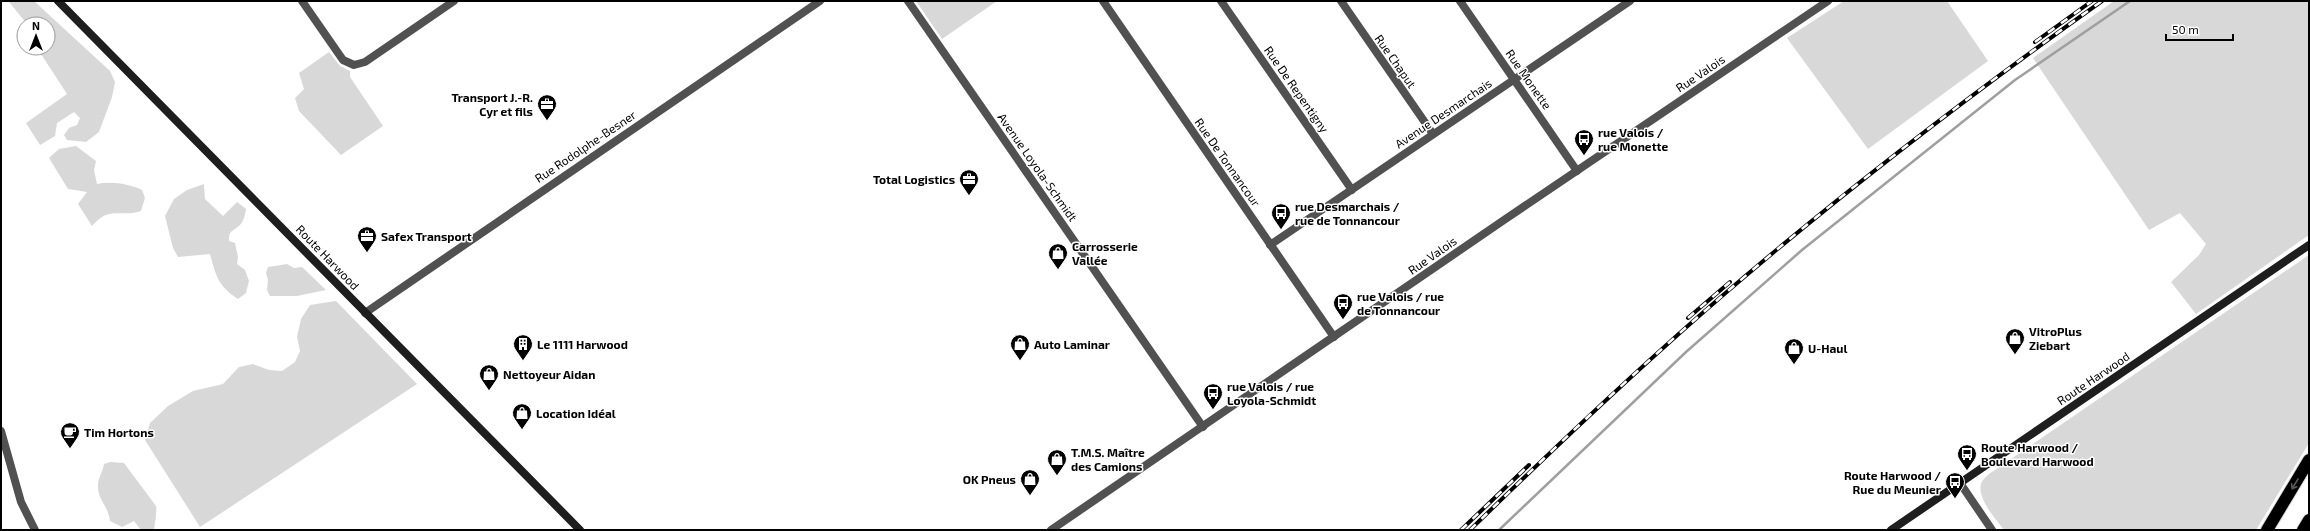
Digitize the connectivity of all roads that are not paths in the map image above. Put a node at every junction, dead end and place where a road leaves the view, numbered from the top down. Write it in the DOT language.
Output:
graph roads {
  1 [pos="58,1"];
  2 [pos="302,1"];
  3 [pos="454,1"];
  4 [pos="820,1"];
  5 [pos="908,1"];
  6 [pos="1103,1"];
  7 [pos="1222,1"];
  8 [pos="1341,1"];
  9 [pos="1460,1"];
  10 [pos="1630,1"];
  11 [pos="1828,1"];
  12 [pos="1514,80"];
  13 [pos="1433,134"];
  14 [pos="1577,171"];
  15 [pos="1352,190"];
  16 [pos="1270,245"];
  17 [pos="2309,245"];
  18 [pos="365,313"];
  19 [pos="1334,337"];
  20 [pos="1203,427"];
  21 [pos="1,431"];
  22 [pos="2309,460"];
  23 [pos="1960,483"];
  24 [pos="2309,520"];
  25 [pos="35,530"];
  26 [pos="580,530"];
  27 [pos="1051,530"];
  28 [pos="1891,530"];
  29 [pos="1992,530"];
  30 [pos="2267,530"];
  31 [pos="2303,530"];
  1 -- 18 [label="main road, Route Harwood"];
  2 -- 3 [label="street"];
  4 -- 18 [label="street, Rue Rodolphe-Besner"];
  5 -- 20 [label="street, Avenue Loyola-Schmidt"];
  6 -- 16 [label="street, Rue De Tonnancour"];
  7 -- 15 [label="street, Rue De Repentigny"];
  8 -- 13 [label="street, Rue Chaput"];
  9 -- 12 [label="street, Rue Monette"];
  10 -- 12 [label="street, Avenue Desmarchais"];
  11 -- 14 [label="street, Rue Valois"];
  12 -- 13 [label="street, Avenue Desmarchais"];
  12 -- 14 [label="street, Rue Monette"];
  13 -- 15 [label="street, Avenue Desmarchais"];
  14 -- 19 [label="street, Rue Valois"];
  15 -- 16 [label="street, Avenue Desmarchais"];
  16 -- 19 [label="street, Rue De Tonnancour"];
  17 -- 23 [label="main road, Route Harwood"];
  18 -- 26 [label="main road, Route Harwood"];
  19 -- 20 [label="street, Rue Valois"];
  20 -- 27 [label="street, Rue Valois"];
  21 -- 25 [label="street"];
  22 -- 30 [label="highway, one-way"];
  23 -- 28 [label="main road, Route Harwood"];
  23 -- 29 [label="street"];
  24 -- 31 [label="highway"];
}
